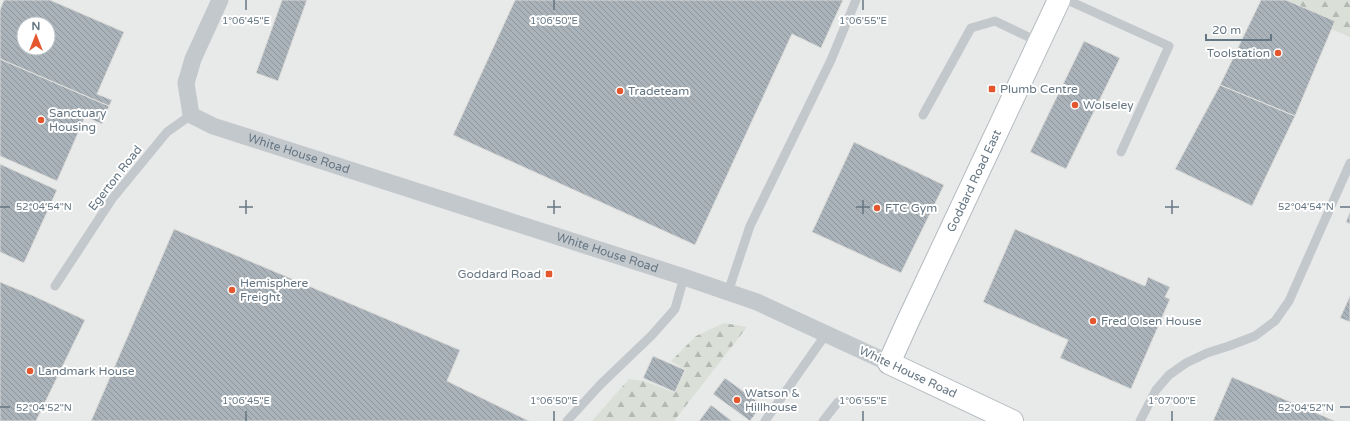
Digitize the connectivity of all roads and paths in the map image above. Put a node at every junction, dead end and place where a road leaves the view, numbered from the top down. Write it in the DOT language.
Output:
graph roads {
  1 [pos="220,0"];
  2 [pos="856,0"];
  3 [pos="1059,0"];
  4 [pos="1067,0"];
  5 [pos="1039,42"];
  6 [pos="190,114"];
  7 [pos="923,115"];
  8 [pos="1121,152"];
  9 [pos="1350,163"];
  10 [pos="684,277"];
  11 [pos="54,286"];
  12 [pos="728,292"];
  13 [pos="826,334"];
  14 [pos="889,363"];
  15 [pos="838,402"];
  16 [pos="567,421"];
  17 [pos="765,421"];
  18 [pos="823,421"];
  19 [pos="1012,421"];
  20 [pos="1140,421"];
  1 -- 6 [label="street"];
  2 -- 12 [label="lane"];
  3 -- 5 [label="street, Goddard Road East"];
  4 -- 8 [label="lane"];
  5 -- 7 [label="lane"];
  5 -- 14 [label="street, Goddard Road East"];
  6 -- 10 [label="street, White House Road"];
  6 -- 11 [label="lane, Egerton Road"];
  9 -- 20 [label="lane"];
  10 -- 12 [label="street, White House Road"];
  10 -- 16 [label="lane"];
  12 -- 13 [label="street, White House Road"];
  13 -- 14 [label="street, White House Road"];
  13 -- 17 [label="lane"];
  14 -- 19 [label="street, White House Road"];
  15 -- 18 [label="lane"];
}
